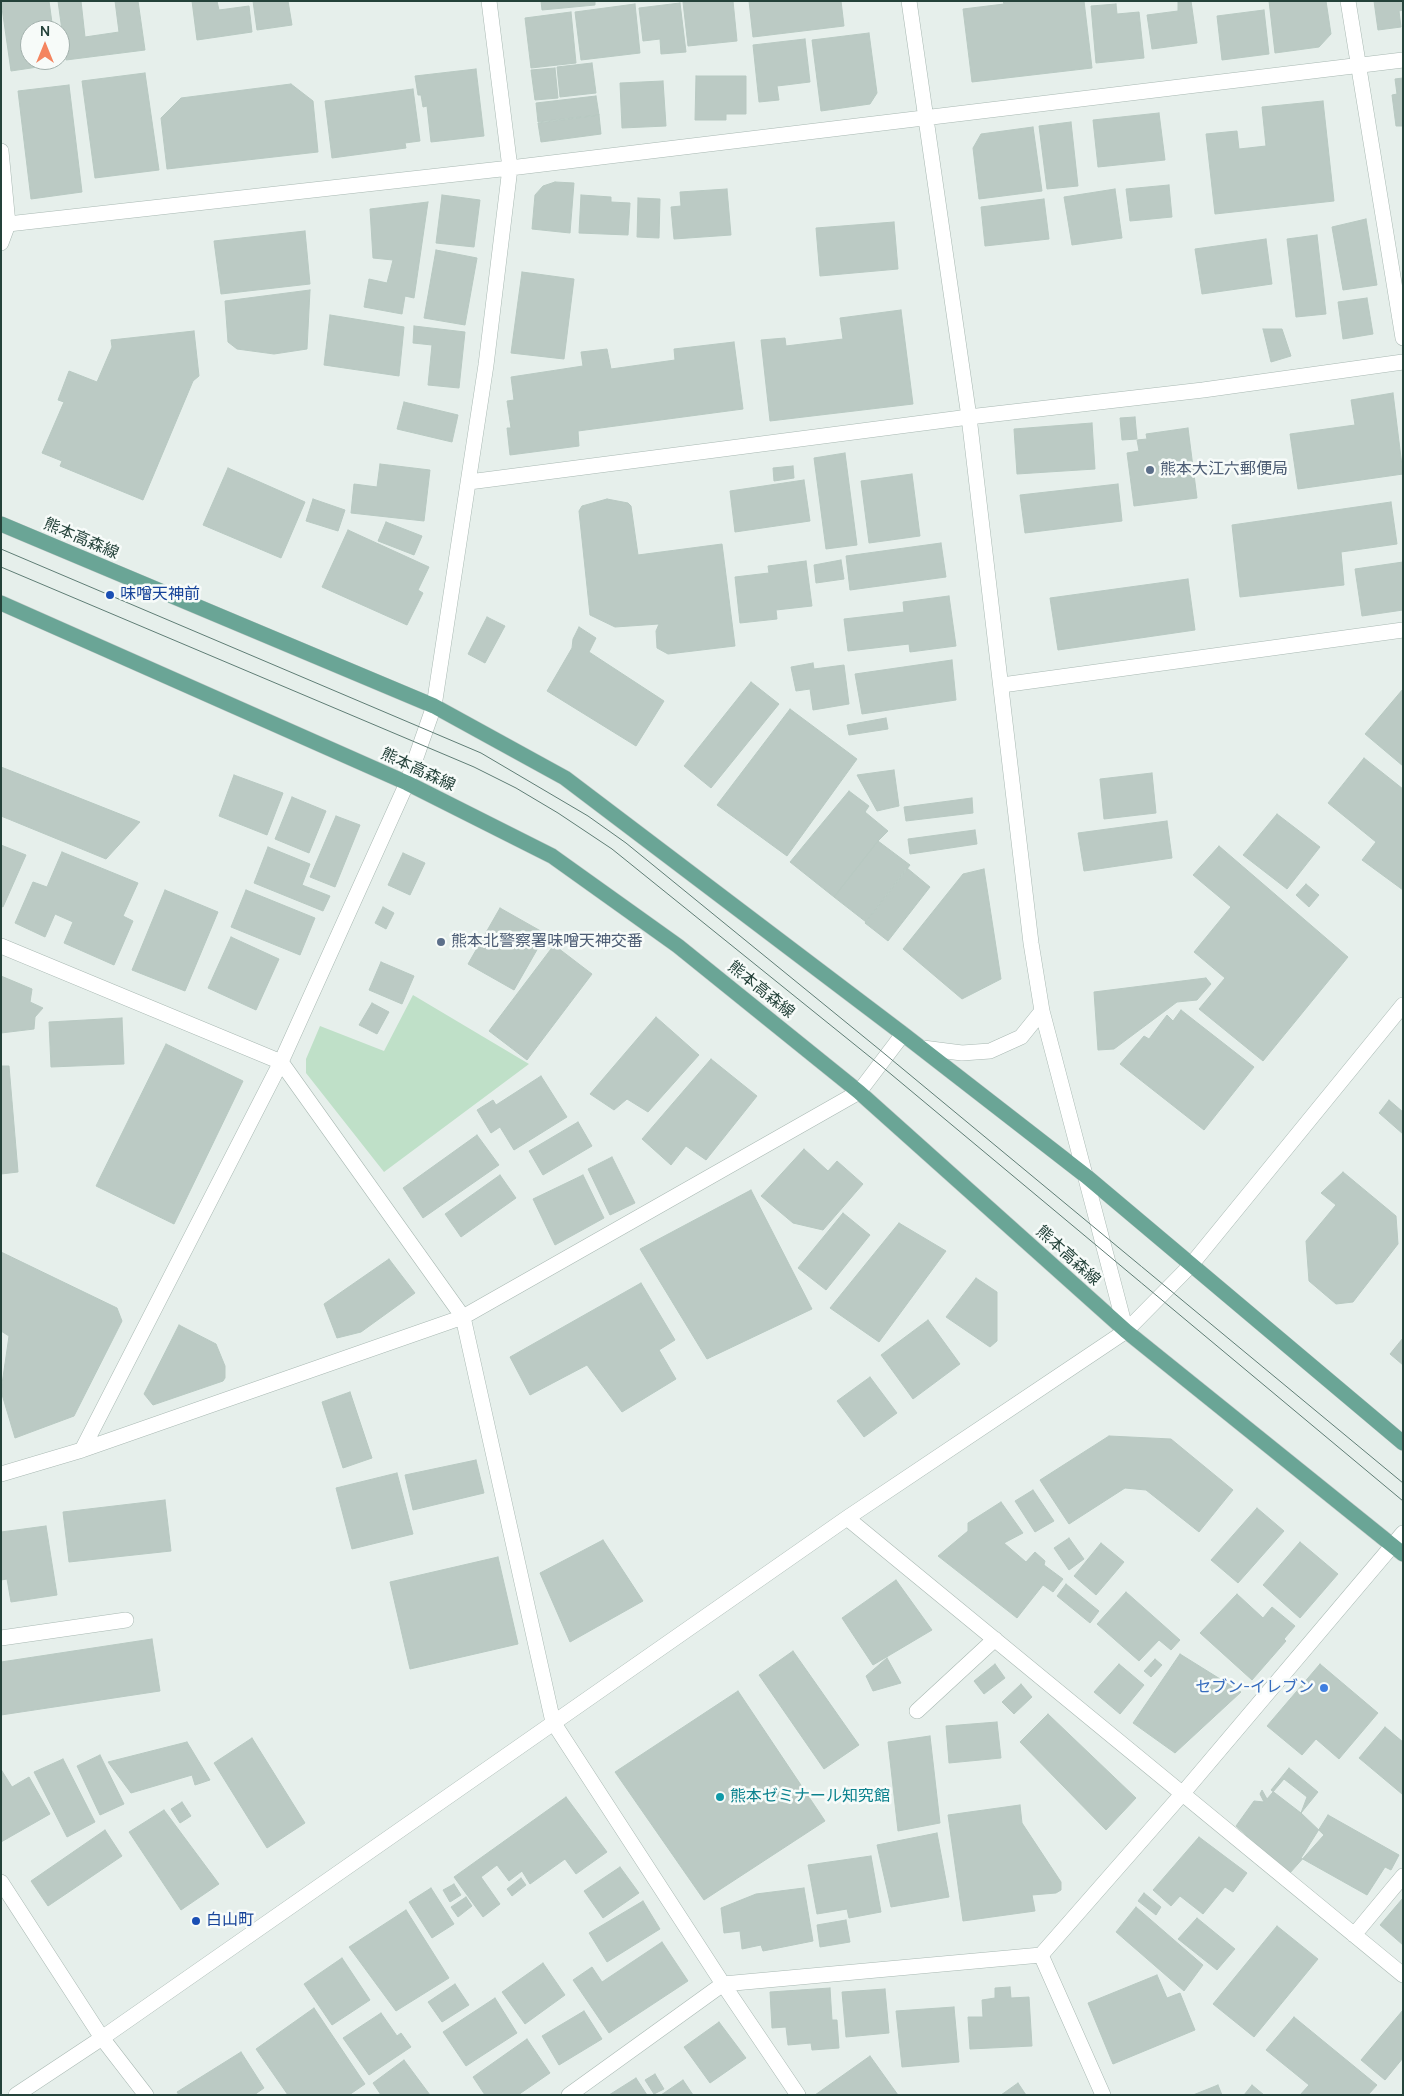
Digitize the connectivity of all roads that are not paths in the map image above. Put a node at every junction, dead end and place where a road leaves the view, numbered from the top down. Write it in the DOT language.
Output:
graph roads {
  1 [pos="490,1"];
  2 [pos="910,1"];
  3 [pos="1348,1"];
  4 [pos="1403,60"];
  5 [pos="1358,65"];
  6 [pos="925,117"];
  7 [pos="1,151"];
  8 [pos="510,168"];
  9 [pos="8,224"];
  10 [pos="1,244"];
  11 [pos="1403,338"];
  12 [pos="1403,362"];
  13 [pos="969,417"];
  14 [pos="469,482"];
  15 [pos="1,524"];
  16 [pos="1,603"];
  17 [pos="1403,630"];
  18 [pos="1002,685"];
  19 [pos="434,706"];
  20 [pos="408,783"];
  21 [pos="1,946"];
  22 [pos="1403,1005"];
  23 [pos="1042,1011"];
  24 [pos="903,1034"];
  25 [pos="922,1048"];
  26 [pos="281,1062"];
  27 [pos="858,1092"];
  28 [pos="1086,1176"];
  29 [pos="1191,1265"];
  30 [pos="463,1317"];
  31 [pos="1126,1331"];
  32 [pos="1403,1444"];
  33 [pos="82,1450"];
  34 [pos="1,1474"];
  35 [pos="847,1518"];
  36 [pos="1403,1533"];
  37 [pos="1397,1550"];
  38 [pos="126,1620"];
  39 [pos="1,1638"];
  40 [pos="995,1639"];
  41 [pos="917,1711"];
  42 [pos="553,1722"];
  43 [pos="1183,1793"];
  44 [pos="1403,1876"];
  45 [pos="1,1882"];
  46 [pos="1354,1935"];
  47 [pos="1041,1954"];
  48 [pos="1403,1975"];
  49 [pos="723,1984"];
  50 [pos="102,2038"];
  51 [pos="16,2095"];
  52 [pos="146,2095"];
  53 [pos="569,2095"];
  54 [pos="798,2095"];
  55 [pos="1103,2095"];
  1 -- 8 [label="street"];
  2 -- 6 [label="street"];
  3 -- 5 [label="street"];
  4 -- 5 [label="street"];
  5 -- 6 [label="street"];
  5 -- 11 [label="street"];
  6 -- 8 [label="street"];
  6 -- 13 [label="street"];
  7 -- 9 [label="street"];
  8 -- 9 [label="street"];
  8 -- 14 [label="street"];
  9 -- 10 [label="street"];
  12 -- 13 [label="street"];
  13 -- 14 [label="street"];
  13 -- 18 [label="street"];
  14 -- 19 [label="street"];
  15 -- 19 [label="main road, 熊本高森線"];
  16 -- 20 [label="main road, 熊本高森線"];
  17 -- 18 [label="street"];
  18 -- 23 [label="street"];
  19 -- 20 [label="street"];
  19 -- 24 [label="main road, 熊本高森線"];
  20 -- 26 [label="street"];
  20 -- 27 [label="main road, 熊本高森線"];
  21 -- 26 [label="street"];
  22 -- 29 [label="street"];
  23 -- 25 [label="street"];
  23 -- 28 [label="street"];
  24 -- 25 [label="main road, 熊本高森線"];
  24 -- 27 [label="street"];
  25 -- 28 [label="main road, 熊本高森線"];
  26 -- 30 [label="street"];
  26 -- 33 [label="street"];
  27 -- 30 [label="street"];
  27 -- 31 [label="main road, 熊本高森線"];
  28 -- 29 [label="main road, 熊本高森線"];
  28 -- 31 [label="street"];
  29 -- 31 [label="street"];
  29 -- 32 [label="main road, 熊本高森線"];
  30 -- 33 [label="street"];
  30 -- 42 [label="street"];
  31 -- 35 [label="street"];
  31 -- 37 [label="main road, 熊本高森線"];
  33 -- 34 [label="street"];
  35 -- 40 [label="street"];
  35 -- 42 [label="street"];
  36 -- 37 [label="street"];
  37 -- 43 [label="street"];
  38 -- 39 [label="street"];
  40 -- 41 [label="street"];
  40 -- 43 [label="street"];
  42 -- 49 [label="street"];
  42 -- 50 [label="street"];
  43 -- 46 [label="street"];
  43 -- 47 [label="street"];
  44 -- 46 [label="street"];
  45 -- 50 [label="street"];
  46 -- 48 [label="street"];
  47 -- 49 [label="street"];
  47 -- 55 [label="street"];
  49 -- 53 [label="street"];
  49 -- 54 [label="street"];
  50 -- 51 [label="street"];
  50 -- 52 [label="street"];
}
